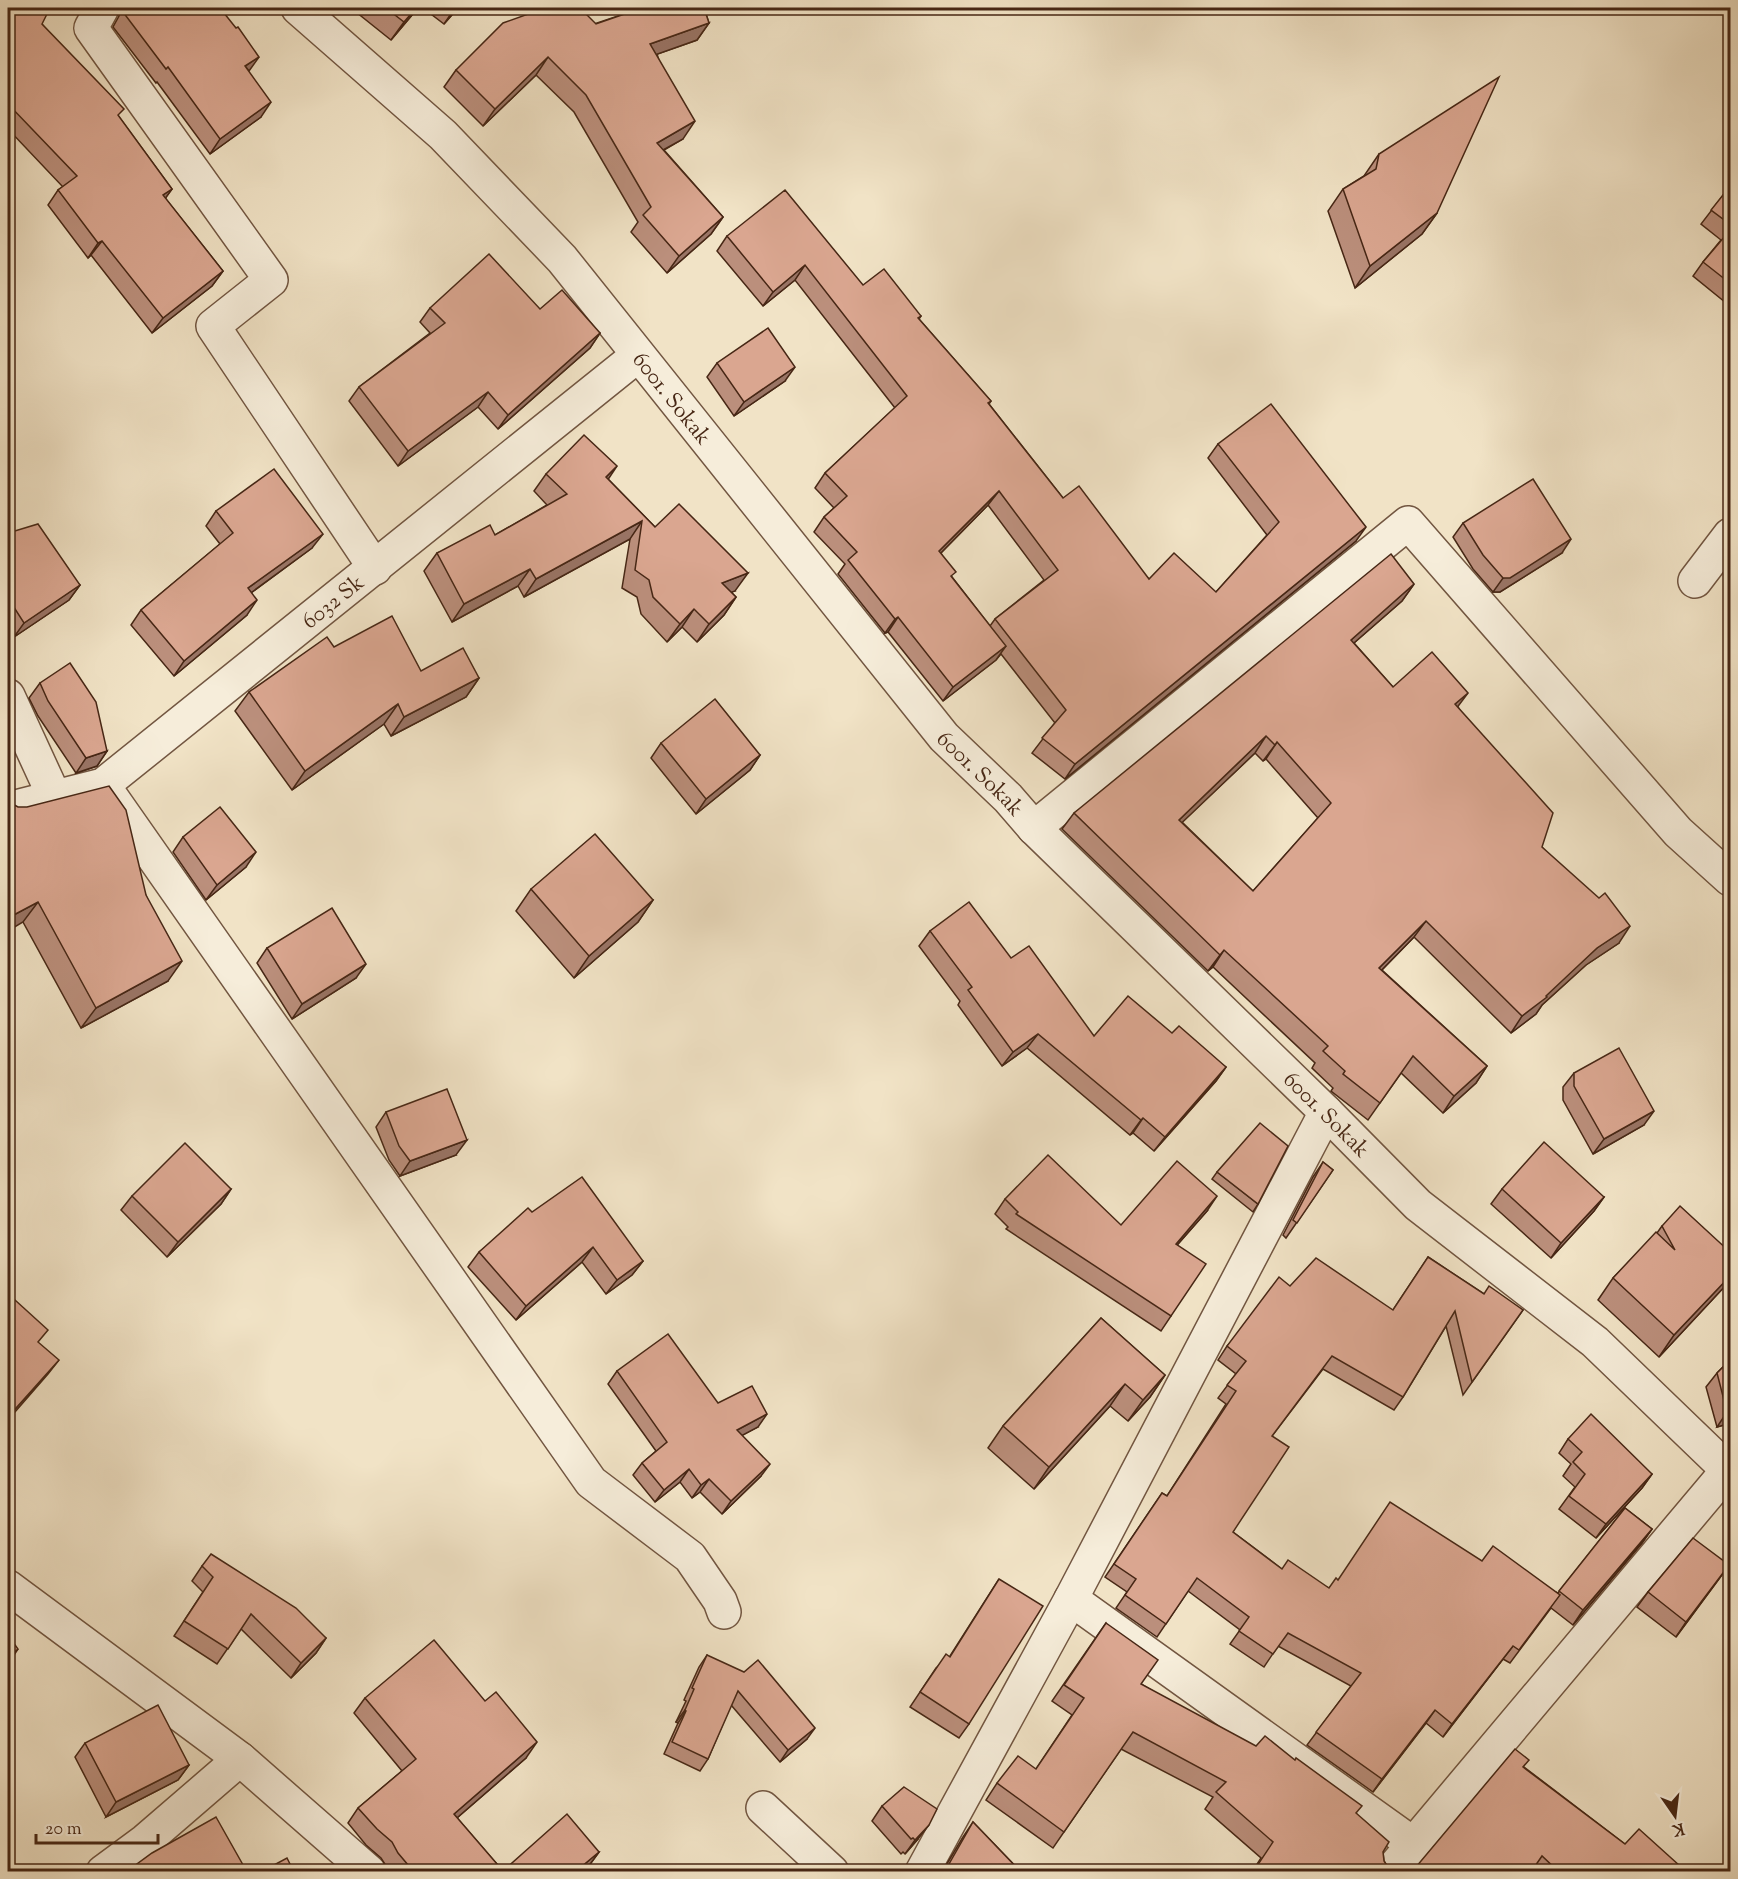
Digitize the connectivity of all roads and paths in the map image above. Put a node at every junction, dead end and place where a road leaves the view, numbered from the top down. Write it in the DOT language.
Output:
graph roads {
  1 [pos="102,8"];
  2 [pos="298,8"];
  3 [pos="637,356"];
  4 [pos="1731,535"];
  5 [pos="375,568"];
  6 [pos="1695,581"];
  7 [pos="8,696"];
  8 [pos="103,784"];
  9 [pos="54,796"];
  10 [pos="8,809"];
  11 [pos="1034,828"];
  12 [pos="1731,879"];
  13 [pos="1326,1112"];
  14 [pos="1729,1471"];
  15 [pos="8,1587"];
  16 [pos="1071,1599"];
  17 [pos="724,1611"];
  18 [pos="240,1759"];
  19 [pos="763,1808"];
  20 [pos="1413,1844"];
  21 [pos="103,1872"];
  22 [pos="369,1872"];
  23 [pos="832,1872"];
  24 [pos="922,1872"];
  25 [pos="1390,1872"];
  1 -- 5 [label="street"];
  2 -- 3 [label="street, 6001. Sokak"];
  3 -- 5 [label="street, 6032 Sk"];
  3 -- 11 [label="street, 6001. Sokak"];
  4 -- 6 [label="street"];
  5 -- 8 [label="street, 6032 Sk"];
  7 -- 9 [label="street"];
  8 -- 9 [label="street, 6032 Sk"];
  8 -- 17 [label="street"];
  9 -- 10 [label="street, 6032 Sk"];
  11 -- 12 [label="street"];
  11 -- 13 [label="street, 6001. Sokak"];
  13 -- 14 [label="street, 6001. Sokak"];
  13 -- 16 [label="street"];
  14 -- 20 [label="street"];
  15 -- 18 [label="street"];
  16 -- 20 [label="street"];
  16 -- 24 [label="street"];
  18 -- 21 [label="street"];
  18 -- 22 [label="street"];
  19 -- 23 [label="street"];
  20 -- 25 [label="street"];
}
